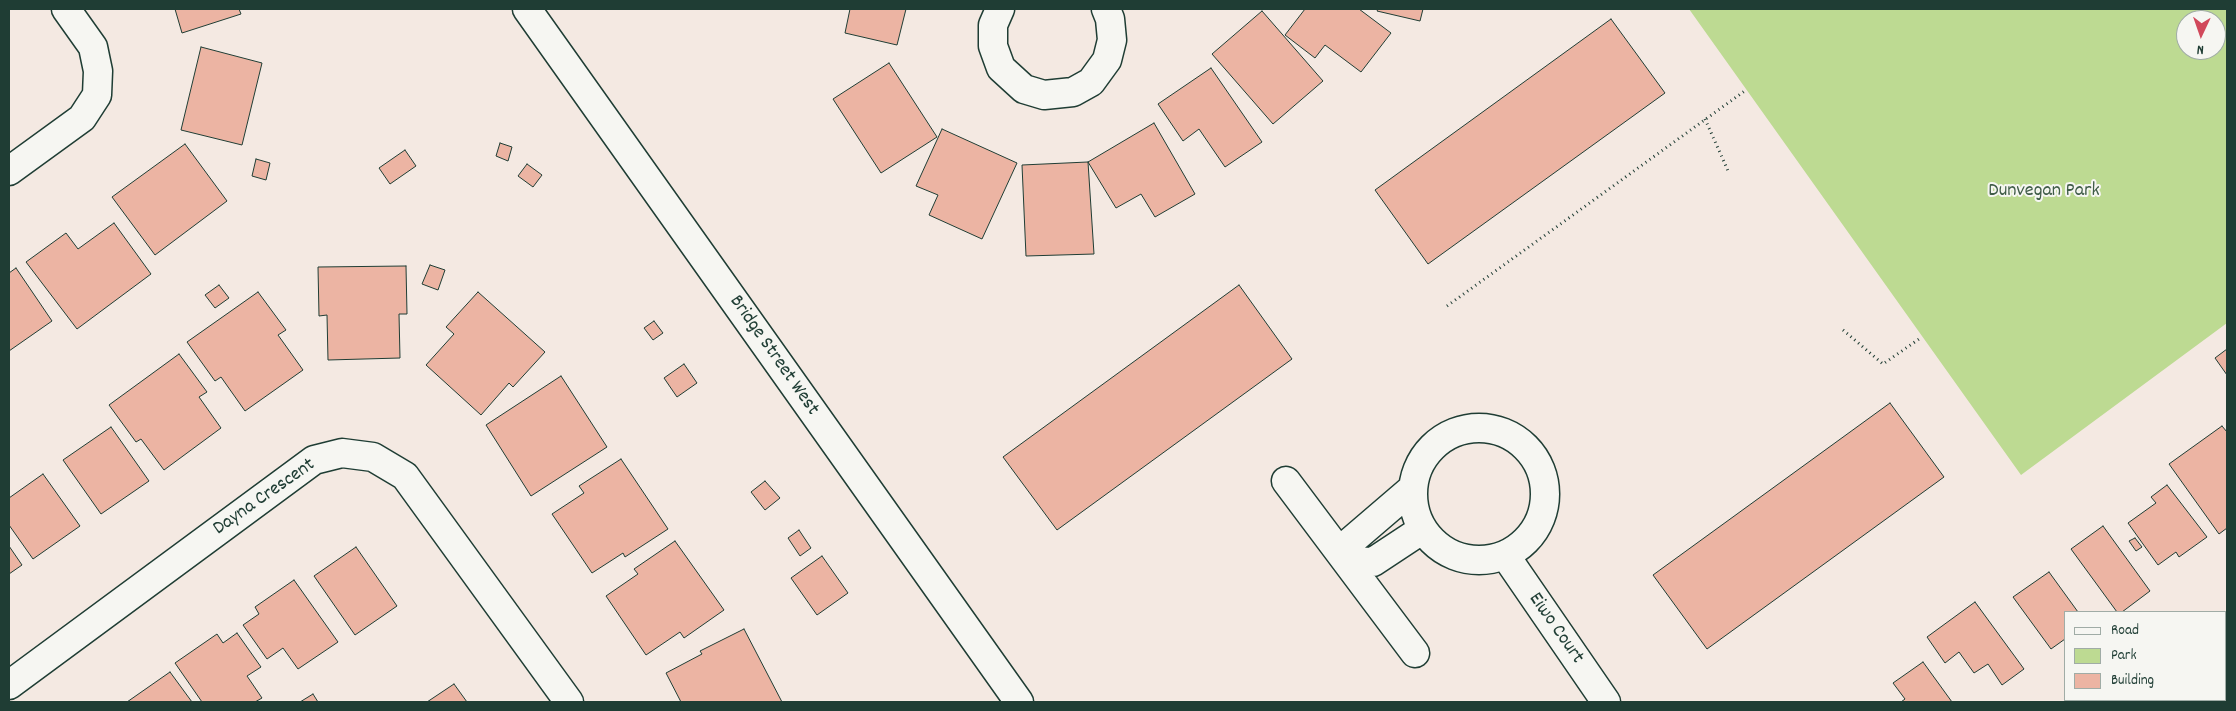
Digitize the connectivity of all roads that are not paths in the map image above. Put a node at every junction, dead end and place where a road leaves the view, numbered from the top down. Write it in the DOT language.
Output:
graph roads {
  1 [pos="66,9"];
  2 [pos="526,9"];
  3 [pos="1000,9"];
  4 [pos="1106,9"];
  5 [pos="9,171"];
  6 [pos="1286,481"];
  7 [pos="1413,488"];
  8 [pos="1423,529"];
  9 [pos="1505,555"];
  10 [pos="1347,561"];
  11 [pos="1416,653"];
  12 [pos="9,685"];
  13 [pos="569,702"];
  14 [pos="1019,702"];
  15 [pos="1606,702"];
  1 -- 5 [label="street"];
  2 -- 14 [label="street, Bridge Street West"];
  3 -- 4 [label="street"];
  6 -- 10 [label="street"];
  7 -- 8 [label="street"];
  7 -- 9 [label="street"];
  7 -- 10 [label="street"];
  8 -- 9 [label="street"];
  8 -- 10 [label="street"];
  9 -- 15 [label="street, Eiwo Court"];
  10 -- 11 [label="street"];
  12 -- 13 [label="street, Dayna Crescent"];
}
